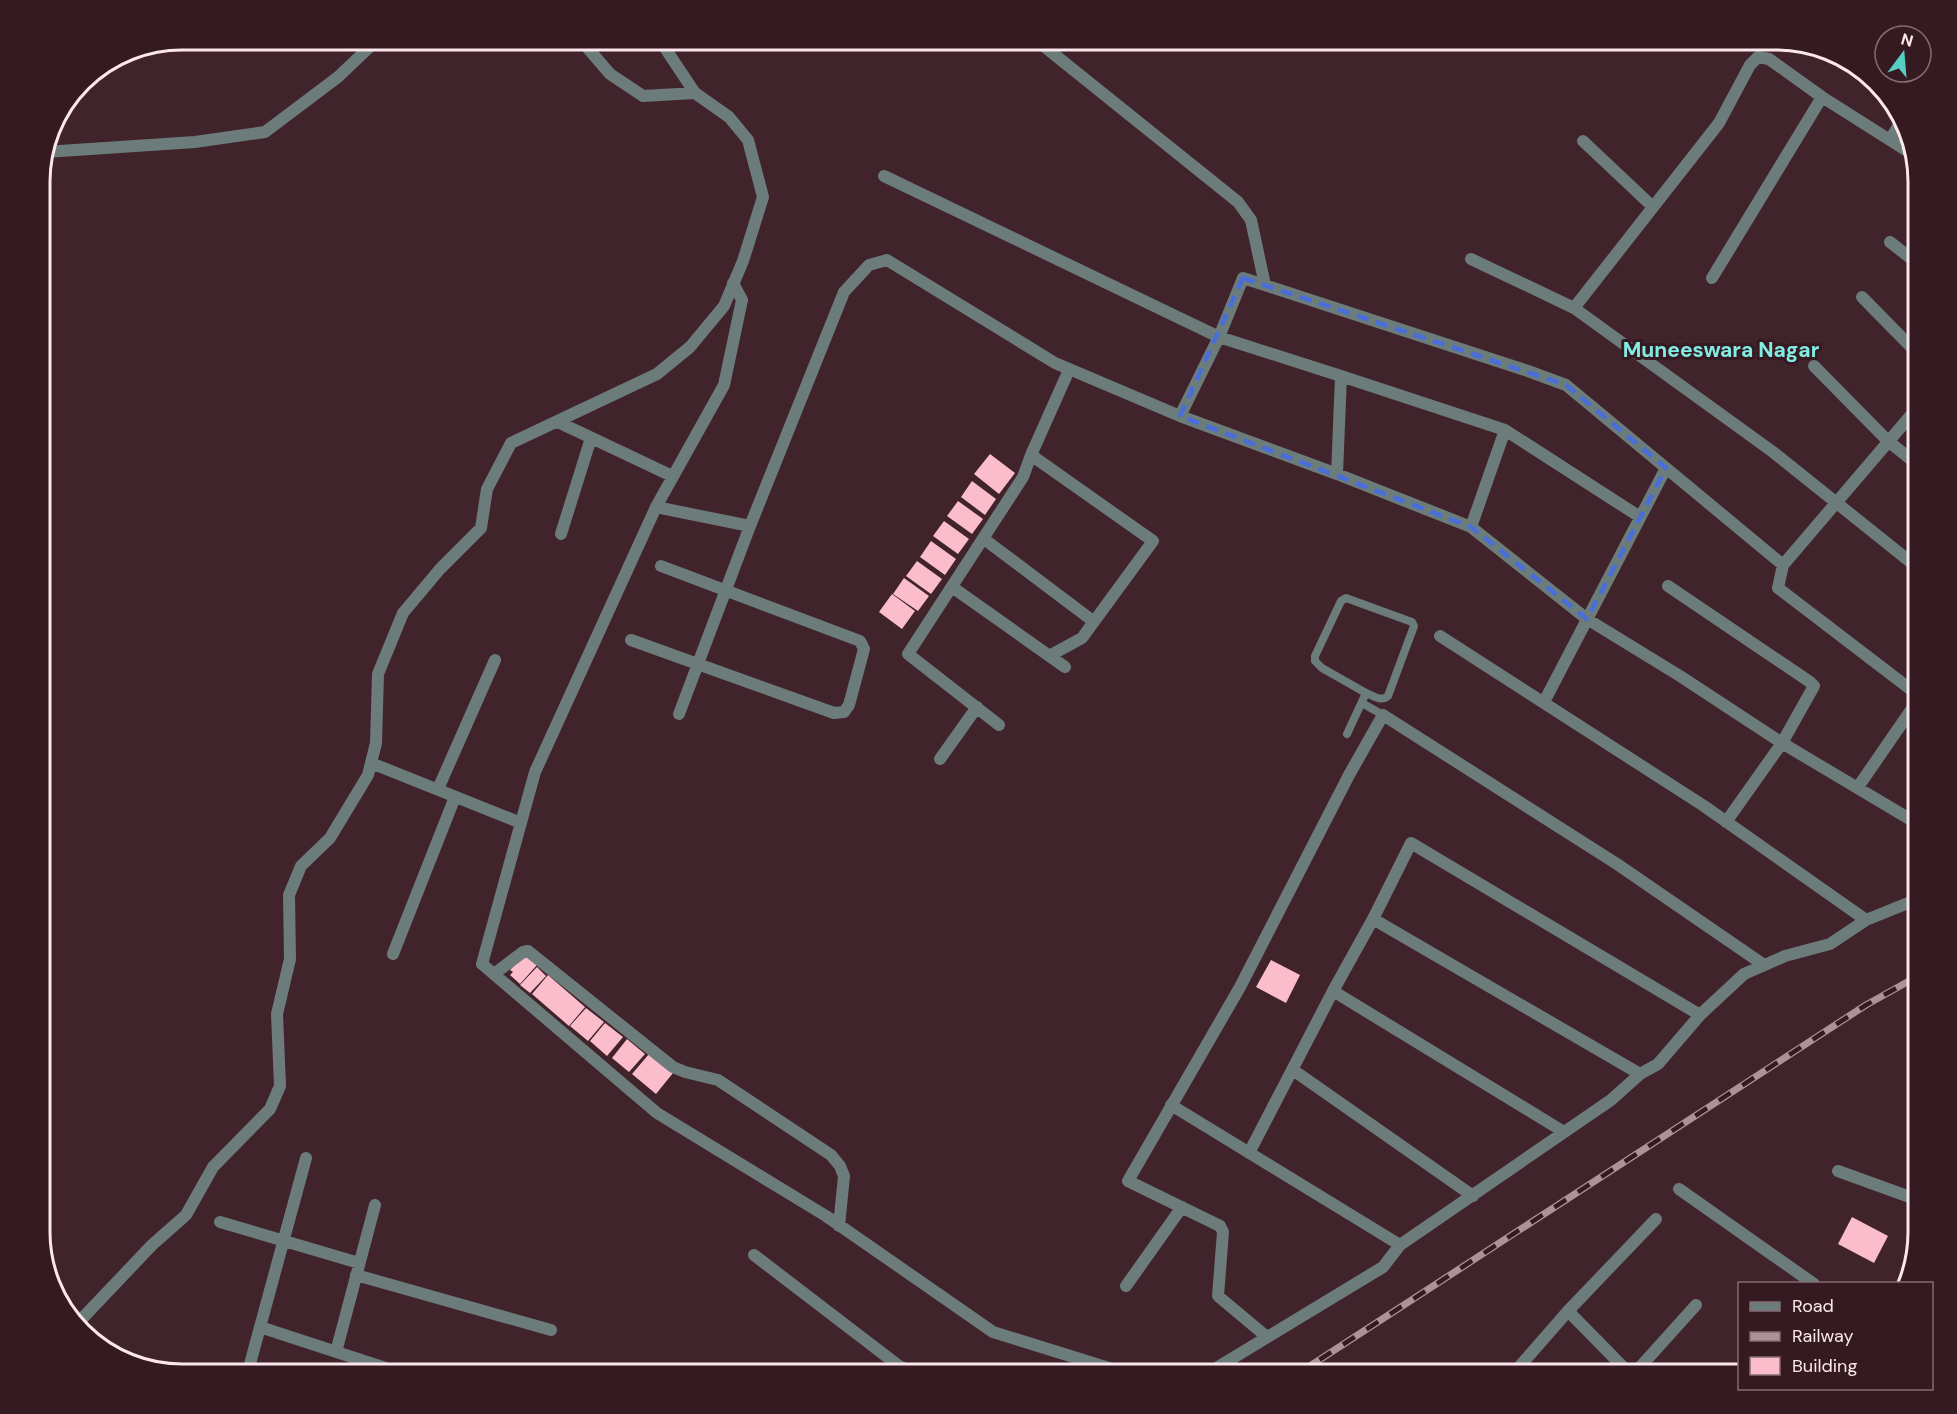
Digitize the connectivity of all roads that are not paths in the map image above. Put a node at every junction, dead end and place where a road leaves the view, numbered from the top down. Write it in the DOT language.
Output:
graph roads {
  1 [pos="366,50"];
  2 [pos="589,50"];
  3 [pos="666,50"];
  4 [pos="1049,50"];
  5 [pos="695,93"];
  6 [pos="1822,97"];
  7 [pos="1897,129"];
  8 [pos="1890,140"];
  9 [pos="1583,141"];
  10 [pos="1903,148"];
  11 [pos="53,151"];
  12 [pos="884,176"];
  13 [pos="1653,207"];
  14 [pos="1890,242"];
  15 [pos="1908,256"];
  16 [pos="1471,259"];
  17 [pos="1712,278"];
  18 [pos="733,283"];
  19 [pos="1265,285"];
  20 [pos="1862,297"];
  21 [pos="1574,308"];
  22 [pos="1219,337"];
  23 [pos="1908,344"];
  24 [pos="1814,366"];
  25 [pos="1069,370"];
  26 [pos="1341,376"];
  27 [pos="1180,416"];
  28 [pos="1908,418"];
  29 [pos="558,422"];
  30 [pos="1505,430"];
  31 [pos="591,438"];
  32 [pos="1888,441"];
  33 [pos="1031,455"];
  34 [pos="1908,457"];
  35 [pos="1666,468"];
  36 [pos="1337,474"];
  37 [pos="672,477"];
  38 [pos="1836,503"];
  39 [pos="656,507"];
  40 [pos="1640,517"];
  41 [pos="750,526"];
  42 [pos="1471,527"];
  43 [pos="561,534"];
  44 [pos="984,539"];
  45 [pos="1908,560"];
  46 [pos="1783,565"];
  47 [pos="661,566"];
  48 [pos="1668,586"];
  49 [pos="952,587"];
  50 [pos="726,589"];
  51 [pos="1587,620"];
  52 [pos="1093,621"];
  53 [pos="1440,636"];
  54 [pos="631,640"];
  55 [pos="1049,656"];
  56 [pos="495,660"];
  57 [pos="698,664"];
  58 [pos="1065,667"];
  59 [pos="1908,687"];
  60 [pos="1366,693"];
  61 [pos="1544,702"];
  62 [pos="1362,704"];
  63 [pos="976,707"];
  64 [pos="679,714"];
  65 [pos="1908,714"];
  66 [pos="1383,716"];
  67 [pos="999,725"];
  68 [pos="1347,734"];
  69 [pos="1782,743"];
  70 [pos="940,759"];
  71 [pos="371,763"];
  72 [pos="1858,787"];
  73 [pos="438,789"];
  74 [pos="455,796"];
  75 [pos="1908,818"];
  76 [pos="1726,822"];
  77 [pos="521,823"];
  78 [pos="1908,903"];
  79 [pos="1373,918"];
  80 [pos="1866,920"];
  81 [pos="393,954"];
  82 [pos="1764,965"];
  83 [pos="494,974"];
  84 [pos="1333,991"];
  85 [pos="1700,1015"];
  86 [pos="1293,1070"];
  87 [pos="1640,1074"];
  88 [pos="1171,1105"];
  89 [pos="1564,1132"];
  90 [pos="1249,1153"];
  91 [pos="306,1158"];
  92 [pos="1838,1170"];
  93 [pos="1678,1189"];
  94 [pos="1473,1196"];
  95 [pos="1908,1196"];
  96 [pos="375,1205"];
  97 [pos="1182,1207"];
  98 [pos="1656,1219"];
  99 [pos="220,1222"];
  100 [pos="839,1226"];
  101 [pos="283,1241"];
  102 [pos="1400,1245"];
  103 [pos="754,1255"];
  104 [pos="358,1269"];
  105 [pos="1811,1282"];
  106 [pos="1126,1286"];
  107 [pos="1696,1305"];
  108 [pos="1568,1311"];
  109 [pos="81,1319"];
  110 [pos="260,1327"];
  111 [pos="551,1330"];
  112 [pos="1267,1337"];
  113 [pos="336,1352"];
  114 [pos="250,1364"];
  115 [pos="373,1364"];
  116 [pos="896,1364"];
  117 [pos="1096,1364"];
  118 [pos="1223,1364"];
  119 [pos="1522,1364"];
  120 [pos="1621,1364"];
  121 [pos="1642,1364"];
  1 -- 11 [label="street"];
  2 -- 5 [label="street"];
  3 -- 5 [label="street"];
  4 -- 19 [label="street"];
  5 -- 18 [label="street"];
  6 -- 8 [label="street"];
  6 -- 13 [label="street"];
  6 -- 17 [label="street"];
  7 -- 8 [label="street"];
  8 -- 10 [label="street"];
  9 -- 13 [label="street"];
  12 -- 22 [label="street"];
  13 -- 21 [label="street"];
  14 -- 15 [label="street"];
  16 -- 21 [label="street"];
  18 -- 29 [label="street"];
  18 -- 37 [label="street"];
  19 -- 22 [label="street"];
  19 -- 35 [label="street"];
  20 -- 23 [label="street"];
  21 -- 38 [label="street"];
  22 -- 26 [label="street"];
  22 -- 27 [label="street"];
  24 -- 32 [label="street"];
  25 -- 27 [label="street"];
  25 -- 33 [label="street"];
  25 -- 41 [label="street"];
  26 -- 30 [label="street"];
  26 -- 36 [label="street"];
  27 -- 36 [label="street"];
  28 -- 32 [label="street"];
  29 -- 31 [label="street"];
  29 -- 71 [label="street"];
  30 -- 40 [label="street"];
  30 -- 42 [label="street"];
  31 -- 37 [label="street"];
  31 -- 43 [label="street"];
  32 -- 34 [label="street"];
  32 -- 38 [label="street"];
  33 -- 44 [label="street"];
  33 -- 52 [label="street"];
  35 -- 40 [label="street"];
  35 -- 46 [label="street"];
  36 -- 42 [label="street"];
  37 -- 39 [label="street"];
  38 -- 45 [label="street"];
  38 -- 46 [label="street"];
  39 -- 41 [label="street"];
  39 -- 77 [label="street"];
  40 -- 51 [label="street"];
  41 -- 50 [label="street"];
  42 -- 51 [label="street"];
  44 -- 49 [label="street"];
  44 -- 52 [label="street"];
  46 -- 59 [label="street"];
  47 -- 50 [label="street"];
  48 -- 69 [label="street"];
  49 -- 55 [label="street"];
  49 -- 63 [label="street"];
  50 -- 57 [label="street"];
  50 -- 57 [label="street"];
  51 -- 61 [label="street"];
  51 -- 69 [label="street"];
  52 -- 55 [label="street"];
  53 -- 61 [label="street"];
  54 -- 57 [label="street"];
  55 -- 58 [label="street"];
  56 -- 73 [label="street"];
  57 -- 64 [label="street"];
  60 -- 60 [label="lane"];
  60 -- 62 [label="lane"];
  61 -- 76 [label="street"];
  62 -- 66 [label="lane"];
  62 -- 68 [label="lane"];
  63 -- 67 [label="street"];
  63 -- 70 [label="street"];
  65 -- 72 [label="street"];
  66 -- 82 [label="street"];
  66 -- 88 [label="street"];
  69 -- 72 [label="street"];
  69 -- 76 [label="street"];
  71 -- 73 [label="street"];
  71 -- 109 [label="street"];
  72 -- 75 [label="street"];
  73 -- 74 [label="street"];
  74 -- 77 [label="street"];
  74 -- 81 [label="street"];
  76 -- 80 [label="street"];
  77 -- 83 [label="street"];
  78 -- 80 [label="street"];
  79 -- 84 [label="street"];
  79 -- 85 [label="street"];
  79 -- 87 [label="street"];
  80 -- 82 [label="street"];
  82 -- 85 [label="street"];
  83 -- 100 [label="street"];
  83 -- 100 [label="street"];
  84 -- 86 [label="street"];
  84 -- 89 [label="street"];
  85 -- 87 [label="street"];
  86 -- 90 [label="street"];
  86 -- 94 [label="street"];
  87 -- 89 [label="street"];
  88 -- 90 [label="street"];
  88 -- 97 [label="street"];
  89 -- 94 [label="street"];
  90 -- 102 [label="street"];
  91 -- 101 [label="street"];
  92 -- 95 [label="street"];
  93 -- 105 [label="street"];
  94 -- 102 [label="street"];
  96 -- 104 [label="street"];
  97 -- 106 [label="street"];
  97 -- 112 [label="street"];
  98 -- 108 [label="street"];
  99 -- 101 [label="street"];
  100 -- 117 [label="street"];
  101 -- 104 [label="street"];
  101 -- 110 [label="street"];
  102 -- 112 [label="street"];
  103 -- 116 [label="street"];
  104 -- 111 [label="street"];
  104 -- 113 [label="street"];
  107 -- 121 [label="street"];
  108 -- 119 [label="street"];
  108 -- 120 [label="street"];
  110 -- 113 [label="street"];
  110 -- 114 [label="street"];
  112 -- 118 [label="street"];
  113 -- 115 [label="street"];
}
